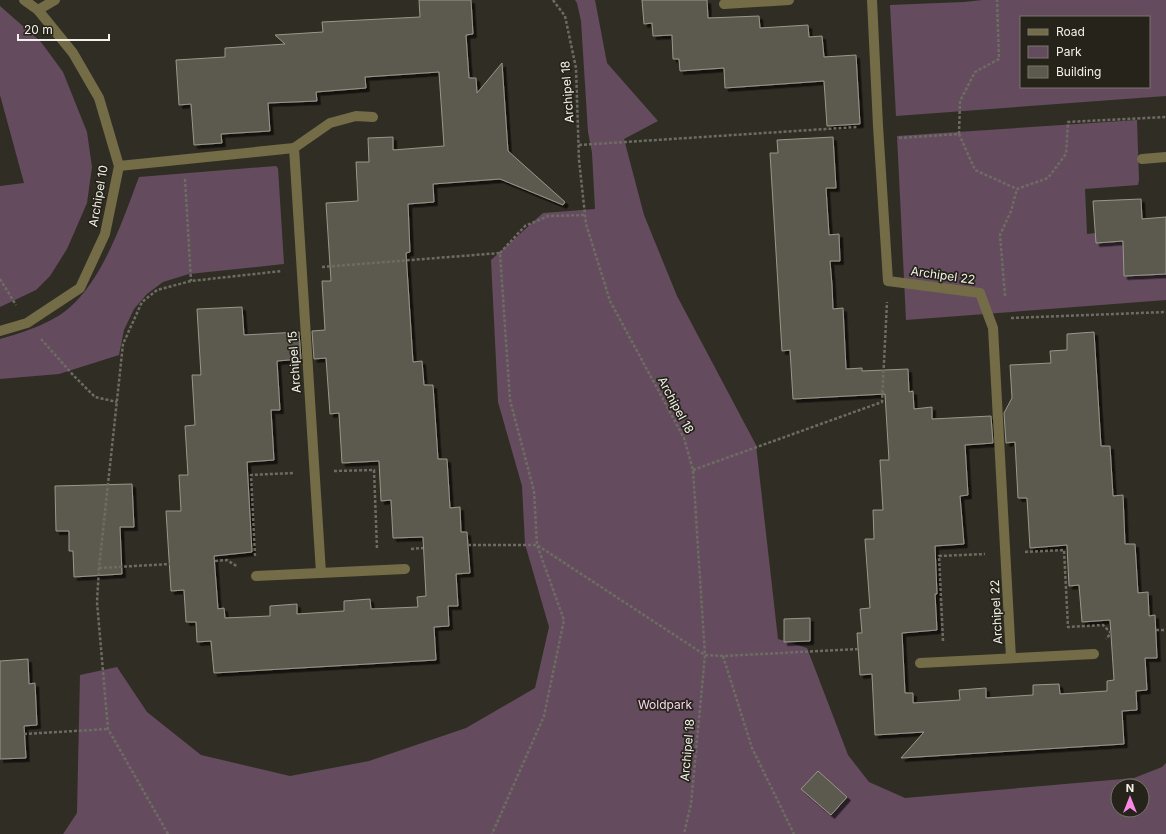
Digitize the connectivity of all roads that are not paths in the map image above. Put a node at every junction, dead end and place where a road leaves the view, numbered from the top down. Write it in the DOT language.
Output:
graph roads {
  1 [pos="24,0"];
  2 [pos="55,0"];
  3 [pos="789,0"];
  4 [pos="872,0"];
  5 [pos="724,4"];
  6 [pos="38,10"];
  7 [pos="373,117"];
  8 [pos="294,148"];
  9 [pos="1166,157"];
  10 [pos="1142,159"];
  11 [pos="118,166"];
  12 [pos="0,331"];
  13 [pos="405,569"];
  14 [pos="321,574"];
  15 [pos="256,576"];
  16 [pos="1094,654"];
  17 [pos="1012,658"];
  18 [pos="920,663"];
  1 -- 6 [label="street, Archipel 10"];
  2 -- 6 [label="street"];
  3 -- 5 [label="street"];
  4 -- 17 [label="street, Archipel 22"];
  6 -- 11 [label="street, Archipel 10"];
  7 -- 8 [label="street"];
  8 -- 11 [label="street"];
  8 -- 14 [label="street, Archipel 15"];
  9 -- 10 [label="street"];
  11 -- 12 [label="street, Archipel 10"];
  13 -- 14 [label="street"];
  14 -- 15 [label="street"];
  16 -- 17 [label="street, Archipel 22"];
  17 -- 18 [label="street, Archipel 22"];
}
